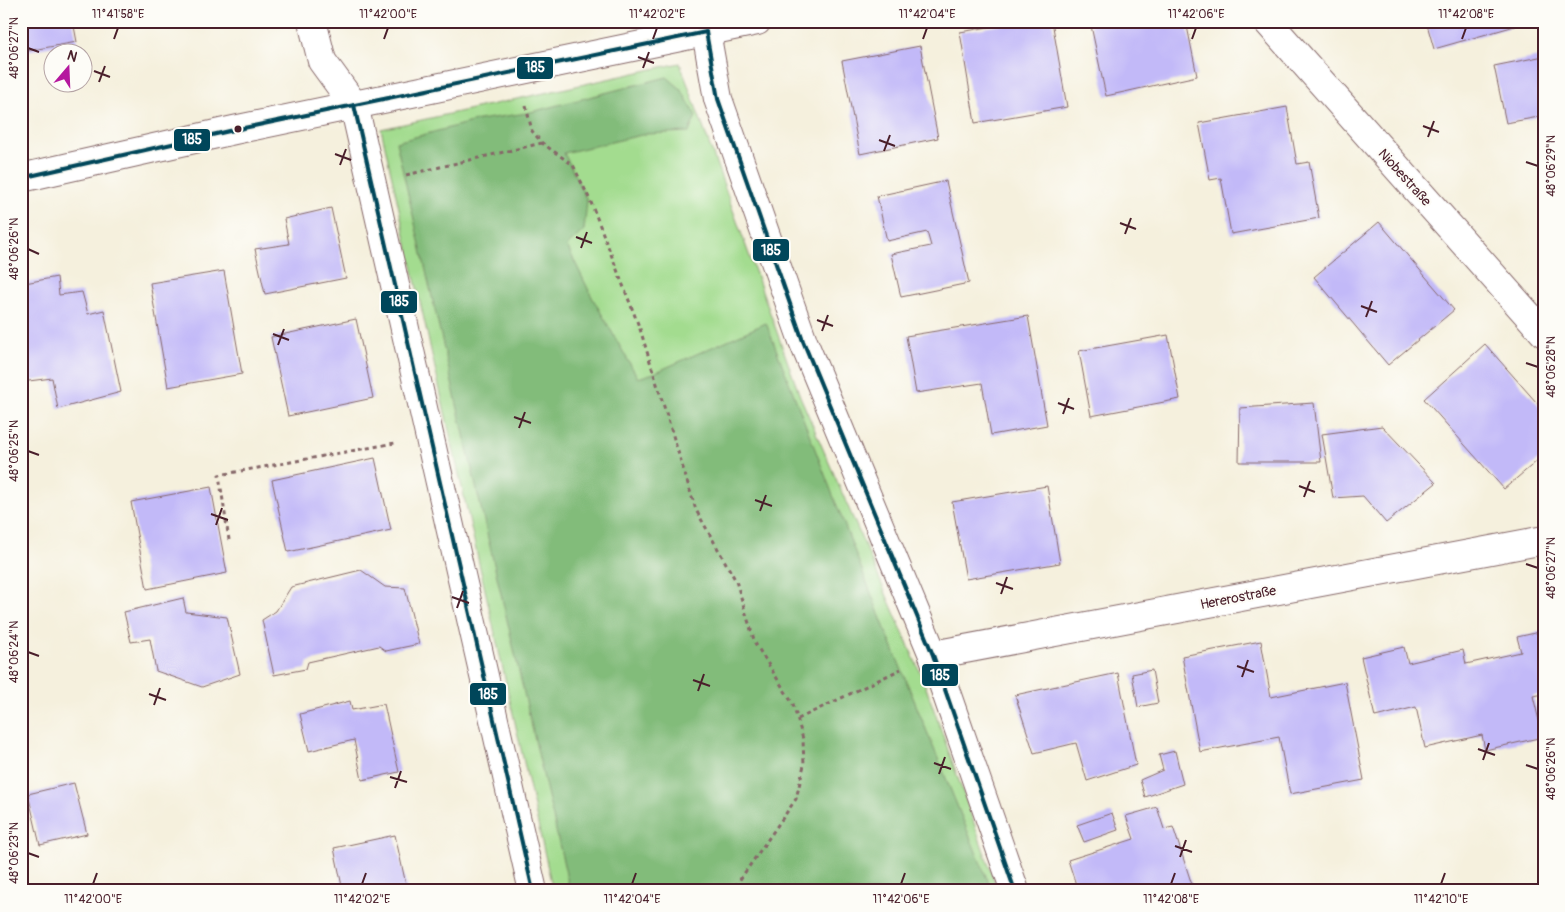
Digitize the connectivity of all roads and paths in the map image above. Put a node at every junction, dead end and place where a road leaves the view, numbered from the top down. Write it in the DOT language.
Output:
graph roads {
  1 [pos="312,21"];
  2 [pos="757,21"];
  3 [pos="1267,21"];
  4 [pos="706,32"];
  5 [pos="522,71"];
  6 [pos="354,105"];
  7 [pos="542,143"];
  8 [pos="21,178"];
  9 [pos="371,182"];
  10 [pos="1544,333"];
  11 [pos="429,436"];
  12 [pos="229,540"];
  13 [pos="1544,540"];
  14 [pos="933,655"];
  15 [pos="798,719"];
  16 [pos="533,891"];
  17 [pos="732,891"];
  18 [pos="1015,891"];
  1 -- 6 [label="street"];
  2 -- 4 [label="street"];
  3 -- 10 [label="street, Niobestraße"];
  4 -- 5 [label="street"];
  4 -- 14 [label="street"];
  5 -- 6 [label="street"];
  5 -- 7 [label="path"];
  6 -- 8 [label="street"];
  6 -- 9 [label="street"];
  7 -- 9 [label="path"];
  7 -- 15 [label="path"];
  9 -- 11 [label="street"];
  11 -- 12 [label="path"];
  11 -- 16 [label="street"];
  13 -- 14 [label="street, Hererostraße"];
  14 -- 15 [label="path"];
  14 -- 18 [label="street"];
  15 -- 17 [label="path"];
}
